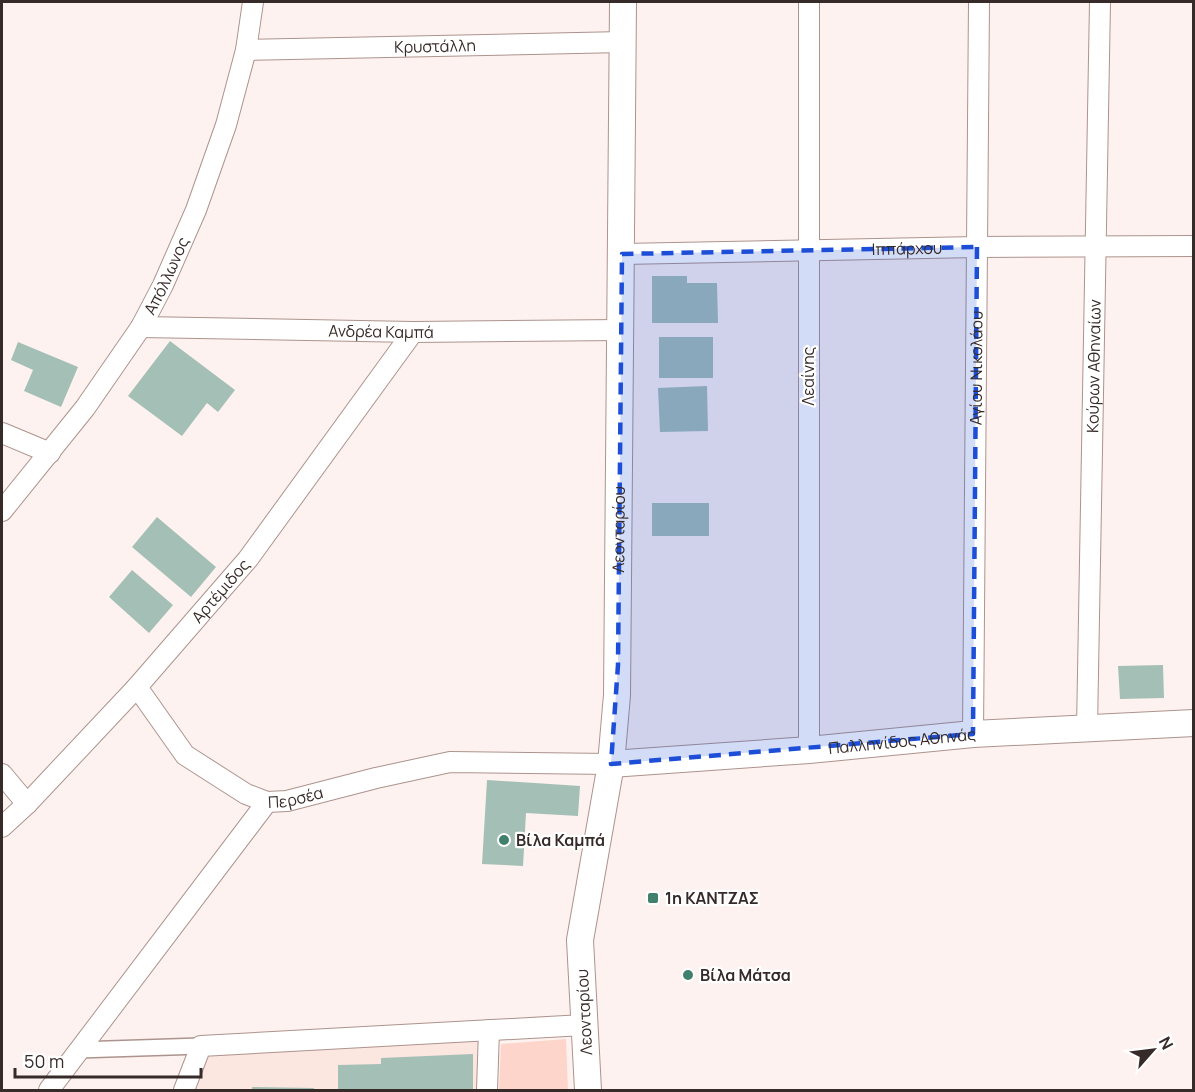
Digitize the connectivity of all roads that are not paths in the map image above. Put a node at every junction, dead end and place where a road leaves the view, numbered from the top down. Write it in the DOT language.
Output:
graph roads {
  1 [pos="253,2"];
  2 [pos="623,2"];
  3 [pos="810,2"];
  4 [pos="979,2"];
  5 [pos="1100,2"];
  6 [pos="623,42"];
  7 [pos="246,50"];
  8 [pos="1194,246"];
  9 [pos="977,247"];
  10 [pos="1096,247"];
  11 [pos="808,251"];
  12 [pos="622,255"];
  13 [pos="141,327"];
  14 [pos="621,330"];
  15 [pos="413,332"];
  16 [pos="2,433"];
  17 [pos="50,453"];
  18 [pos="2,511"];
  19 [pos="137,687"];
  20 [pos="1194,723"];
  21 [pos="1087,729"];
  22 [pos="973,734"];
  23 [pos="808,750"];
  24 [pos="611,764"];
  25 [pos="2,774"];
  26 [pos="267,802"];
  27 [pos="27,804"];
  28 [pos="2,827"];
  29 [pos="584,1025"];
  30 [pos="489,1030"];
  31 [pos="201,1046"];
  32 [pos="78,1050"];
  33 [pos="49,1090"];
  34 [pos="184,1090"];
  35 [pos="487,1090"];
  36 [pos="588,1090"];
  1 -- 7 [label="street, Απόλλωνος"];
  2 -- 6 [label="street, Λεονταρίου"];
  3 -- 11 [label="street, Λεαίνης"];
  4 -- 9 [label="street, Αγίου Νικολάου"];
  5 -- 10 [label="street, Κούρων Αθηναίων"];
  6 -- 7 [label="street, Κρυστάλλη"];
  6 -- 12 [label="street, Λεονταρίου"];
  7 -- 13 [label="street, Απόλλωνος"];
  8 -- 10 [label="street, Ιππάρχου"];
  9 -- 10 [label="street, Ιππάρχου"];
  9 -- 11 [label="street, Ιππάρχου"];
  9 -- 22 [label="street, Αγίου Νικολάου"];
  10 -- 21 [label="street, Κούρων Αθηναίων"];
  11 -- 12 [label="street, Ιππάρχου"];
  11 -- 23 [label="street, Λεαίνης"];
  12 -- 14 [label="street, Λεονταρίου"];
  13 -- 15 [label="street, Ανδρέα Καμπά"];
  13 -- 17 [label="street, Απόλλωνος"];
  14 -- 15 [label="street, Ανδρέα Καμπά"];
  14 -- 24 [label="street, Λεονταρίου"];
  15 -- 19 [label="street, Αρτέμιδος"];
  16 -- 17 [label="street"];
  17 -- 18 [label="street, Απόλλωνος"];
  19 -- 26 [label="street"];
  19 -- 27 [label="street, Αρτέμιδος"];
  20 -- 21 [label="street, Παλληνίδος Αθηνάς"];
  21 -- 22 [label="street, Παλληνίδος Αθηνάς"];
  22 -- 23 [label="street, Παλληνίδος Αθηνάς"];
  23 -- 24 [label="street, Παλληνίδος Αθηνάς"];
  24 -- 26 [label="street, Περσέα"];
  24 -- 29 [label="street, Λεονταρίου"];
  25 -- 27 [label="street"];
  26 -- 32 [label="street, Περσέα"];
  27 -- 28 [label="street, Αρτέμιδος"];
  29 -- 30 [label="street"];
  29 -- 36 [label="street, Λεονταρίου"];
  30 -- 31 [label="street"];
  30 -- 35 [label="street"];
  31 -- 32 [label="street"];
  31 -- 34 [label="street"];
  32 -- 33 [label="street, Περσέα"];
}
